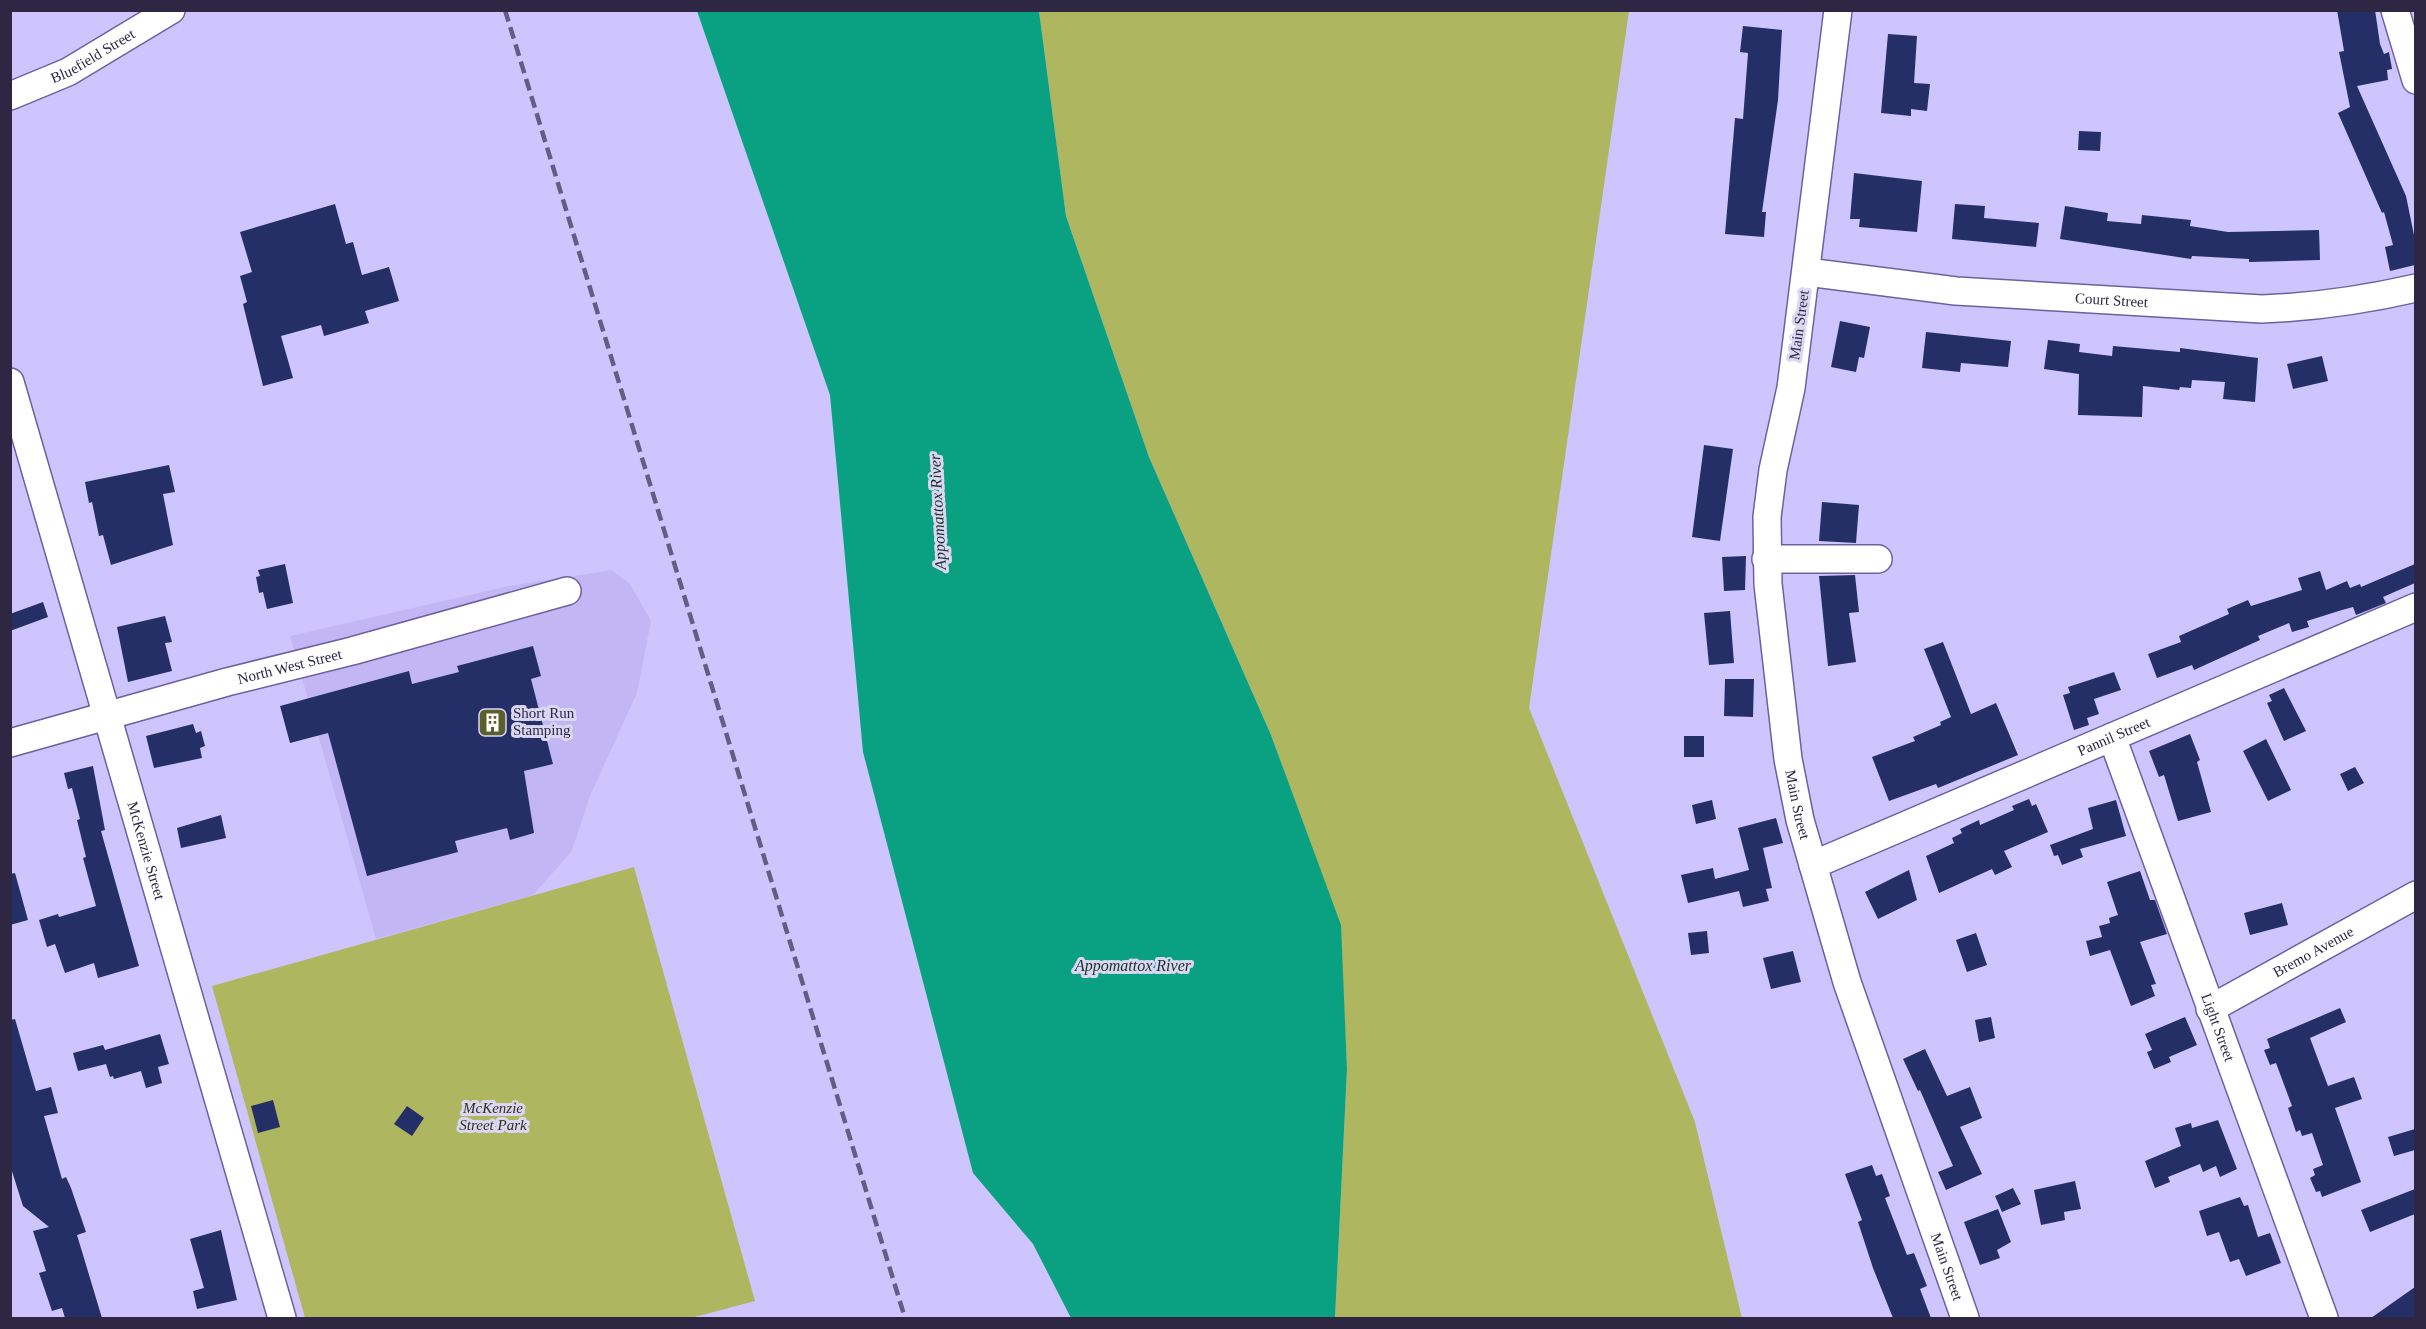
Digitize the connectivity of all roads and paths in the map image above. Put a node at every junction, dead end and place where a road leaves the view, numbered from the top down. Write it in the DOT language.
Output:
graph roads {
  1 [pos="171,10"];
  2 [pos="1838,10"];
  3 [pos="2395,10"];
  4 [pos="2415,80"];
  5 [pos="10,96"];
  6 [pos="1807,272"];
  7 [pos="2415,288"];
  8 [pos="10,382"];
  9 [pos="1766,559"];
  10 [pos="1878,559"];
  11 [pos="567,591"];
  12 [pos="2415,607"];
  13 [pos="107,717"];
  14 [pos="2112,737"];
  15 [pos="10,743"];
  16 [pos="1813,865"];
  17 [pos="2415,895"];
  18 [pos="2210,1008"];
  19 [pos="282,1318"];
  20 [pos="1965,1318"];
  21 [pos="2324,1318"];
  1 -- 5 [label="street, Bluefield Street"];
  2 -- 6 [label="street, Main Street"];
  3 -- 4 [label="street"];
  6 -- 7 [label="street, Court Street"];
  6 -- 9 [label="street, Main Street"];
  8 -- 13 [label="street, McKenzie Street"];
  9 -- 10 [label="street"];
  9 -- 16 [label="street, Main Street"];
  11 -- 13 [label="street, North West Street"];
  12 -- 14 [label="street, Pannil Street"];
  13 -- 15 [label="street, North West Street"];
  13 -- 19 [label="street, McKenzie Street"];
  14 -- 16 [label="street, Pannil Street"];
  14 -- 18 [label="street, Light Street"];
  16 -- 20 [label="street, Main Street"];
  17 -- 18 [label="street, Bremo Avenue"];
  18 -- 21 [label="street, Light Street"];
}
